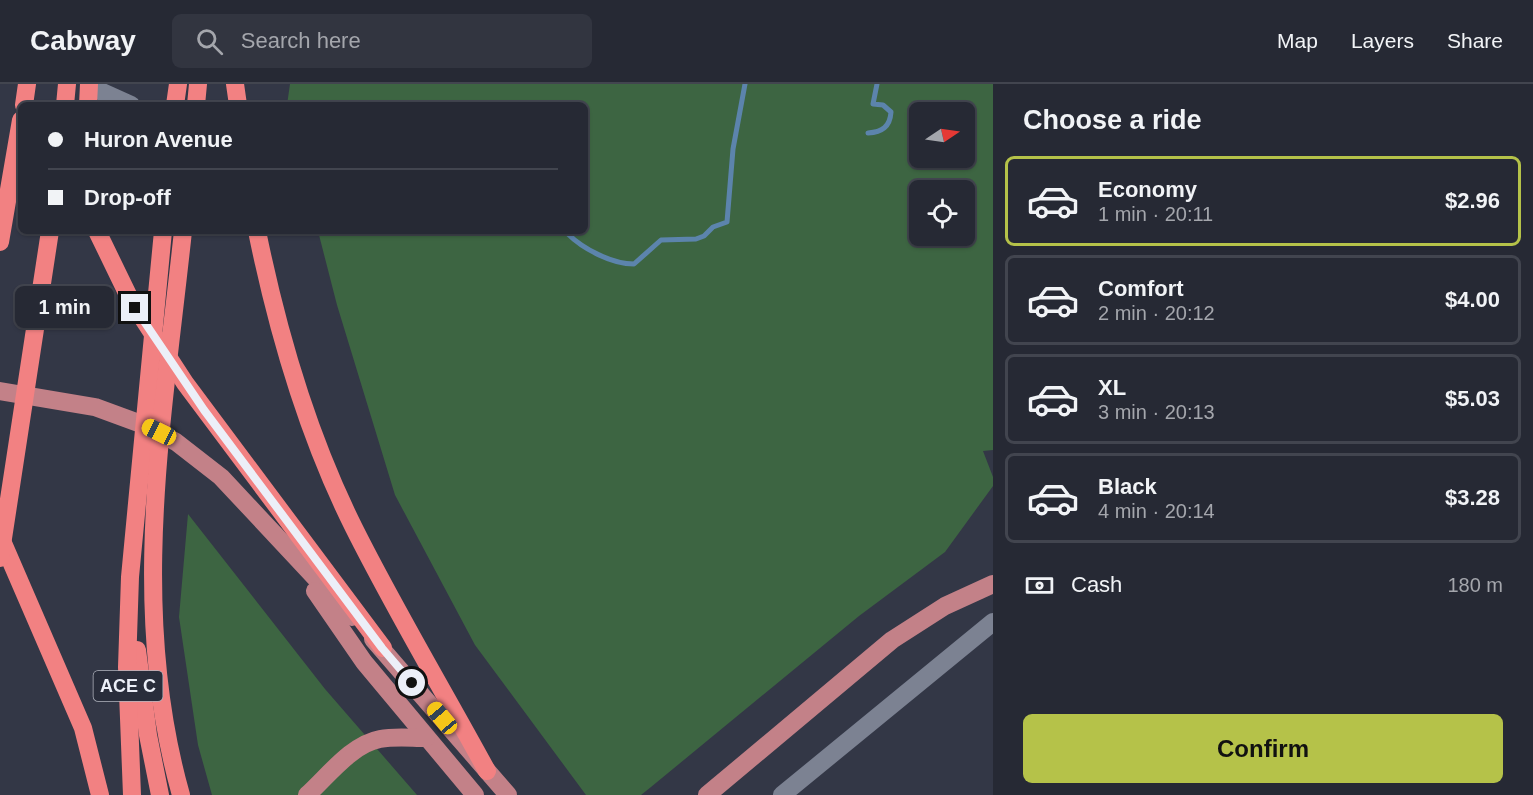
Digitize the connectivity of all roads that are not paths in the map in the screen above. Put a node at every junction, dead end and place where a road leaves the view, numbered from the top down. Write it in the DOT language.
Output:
graph roads {
  1 [pos="27,84"];
  2 [pos="67,84"];
  3 [pos="178,84"];
  4 [pos="198,84"];
  5 [pos="235,84"];
  6 [pos="89,85"];
  7 [pos="24,102"];
  8 [pos="65,102"];
  9 [pos="88,102"];
  10 [pos="125,102"];
  11 [pos="176,102"];
  12 [pos="196,102"];
  13 [pos="238,102"];
  14 [pos="18,137"];
  15 [pos="50,234"];
  16 [pos="98,234"];
  17 [pos="183,234"];
  18 [pos="258,234"];
  19 [pos="162,236"];
  20 [pos="0,242"];
  21 [pos="0,391"];
  22 [pos="26,395"];
  23 [pos="0,536"];
  24 [pos="286,548"];
  25 [pos="0,558"];
  26 [pos="130,577"];
  27 [pos="993,584"];
  28 [pos="993,622"];
  29 [pos="382,648"];
  30 [pos="426,738"];
  31 [pos="486,771"];
  32 [pos="100,795"];
  33 [pos="132,795"];
  34 [pos="160,795"];
  35 [pos="181,795"];
  36 [pos="307,795"];
  37 [pos="475,795"];
  38 [pos="508,795"];
  39 [pos="707,795"];
  40 [pos="782,795"];
  1 -- 7 [label="highway"];
  2 -- 8 [label="highway"];
  3 -- 11 [label="highway"];
  4 -- 12 [label="highway"];
  5 -- 13 [label="highway"];
  6 -- 9 [label="highway"];
  6 -- 10 [label="street"];
  14 -- 20 [label="highway"];
  15 -- 22 [label="highway"];
  16 -- 29 [label="highway"];
  17 -- 35 [label="highway"];
  18 -- 31 [label="highway"];
  19 -- 26 [label="highway, ACE C"];
  21 -- 22 [label="main road"];
  22 -- 24 [label="main road"];
  22 -- 25 [label="highway"];
  23 -- 32 [label="highway"];
  24 -- 29 [label="main road"];
  24 -- 30 [label="main road"];
  26 -- 33 [label="highway, ACE C"];
  26 -- 34 [label="highway"];
  27 -- 39 [label="main road"];
  28 -- 40 [label="street"];
  29 -- 31 [label="main road"];
  30 -- 36 [label="main road"];
  30 -- 37 [label="main road"];
  31 -- 38 [label="main road"];
}
